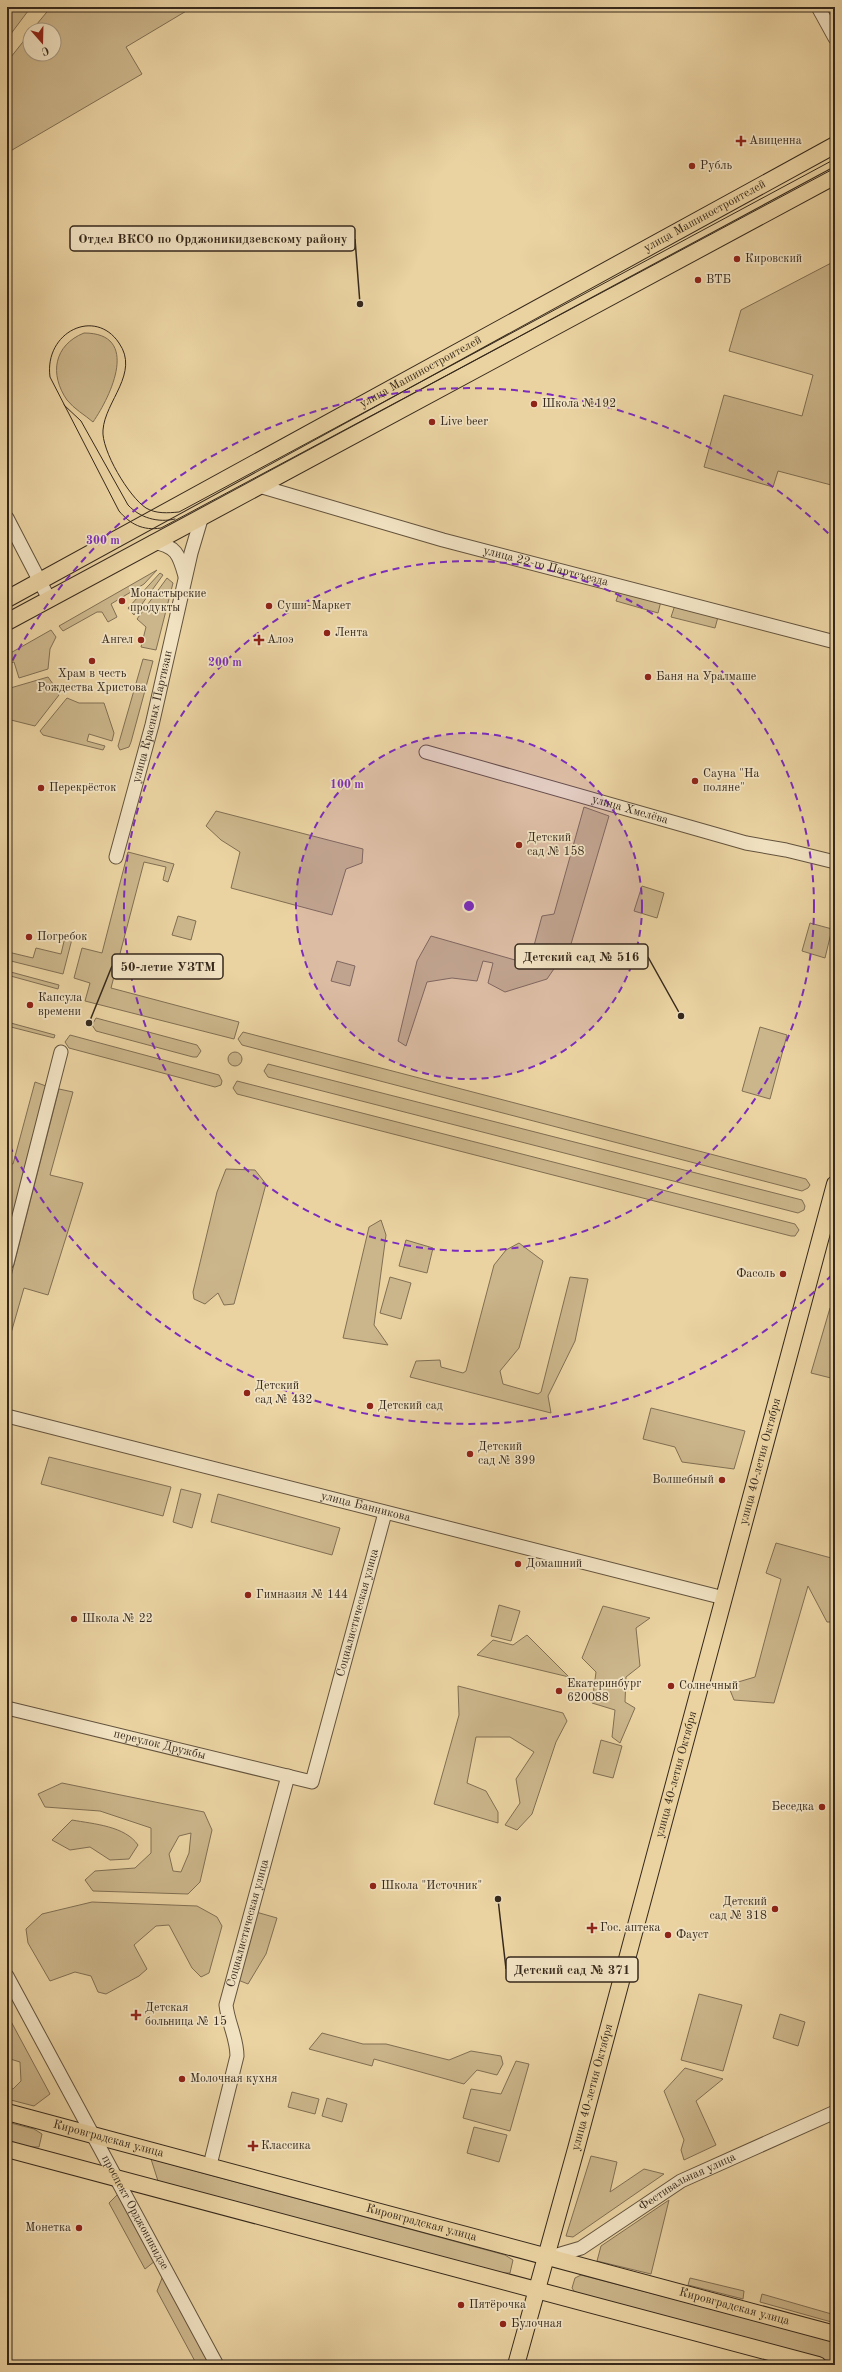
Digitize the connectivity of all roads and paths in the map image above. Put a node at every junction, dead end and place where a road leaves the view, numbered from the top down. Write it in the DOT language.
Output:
graph roads {
  1 [pos="818,7"];
  2 [pos="835,38"];
  3 [pos="835,144"];
  4 [pos="835,176"];
  5 [pos="259,486"];
  6 [pos="202,516"];
  7 [pos="7,518"];
  8 [pos="153,542"];
  9 [pos="185,576"];
  10 [pos="40,581"];
  11 [pos="7,599"];
  12 [pos="49,599"];
  13 [pos="7,622"];
  14 [pos="835,642"];
  15 [pos="426,752"];
  16 [pos="116,857"];
  17 [pos="835,862"];
  18 [pos="61,1052"];
  19 [pos="835,1184"];
  20 [pos="832,1203"];
  21 [pos="7,1262"];
  22 [pos="7,1416"];
  23 [pos="385,1513"];
  24 [pos="724,1598"];
  25 [pos="7,1708"];
  26 [pos="288,1776"];
  27 [pos="312,1782"];
  28 [pos="7,1976"];
  29 [pos="7,2112"];
  30 [pos="835,2112"];
  31 [pos="93,2135"];
  32 [pos="7,2149"];
  33 [pos="210,2165"];
  34 [pos="118,2178"];
  35 [pos="545,2258"];
  36 [pos="536,2290"];
  37 [pos="835,2334"];
  38 [pos="217,2365"];
  39 [pos="516,2365"];
  40 [pos="818,2365"];
  1 -- 2 [label="street"];
  3 -- 10 [label="main road, улица Машиностроителей"];
  4 -- 5 [label="main road, улица Машиностроителей"];
  5 -- 6 [label="main road, улица Машиностроителей"];
  5 -- 14 [label="street, улица 22-го Партсъезда"];
  6 -- 8 [label="main road, улица Машиностроителей"];
  6 -- 9 [label="street, улица Красных Партизан"];
  7 -- 10 [label="street"];
  8 -- 9 [label="street"];
  8 -- 12 [label="main road, улица Машиностроителей"];
  9 -- 16 [label="street, улица Красных Партизан"];
  10 -- 11 [label="main road, улица Машиностроителей"];
  10 -- 12 [label="street"];
  12 -- 13 [label="main road, улица Машиностроителей"];
  15 -- 17 [label="street, улица Хмелёва"];
  18 -- 21 [label="street"];
  19 -- 20 [label="main road, улица 40-летия Октября"];
  20 -- 24 [label="main road, улица 40-летия Октября"];
  22 -- 23 [label="street, улица Банникова"];
  23 -- 24 [label="street, улица Банникова"];
  23 -- 27 [label="street, Социалистическая улица"];
  24 -- 35 [label="main road, улица 40-летия Октября"];
  25 -- 26 [label="street, переулок Дружбы"];
  26 -- 27 [label="street, переулок Дружбы"];
  26 -- 33 [label="street, Социалистическая улица"];
  28 -- 31 [label="street, проспект Орджоникидзе"];
  29 -- 31 [label="main road, Кировградская улица"];
  30 -- 35 [label="street, Фестивальная улица"];
  31 -- 33 [label="main road, Кировградская улица"];
  31 -- 34 [label="street, проспект Орджоникидзе"];
  32 -- 34 [label="main road"];
  33 -- 35 [label="main road, Кировградская улица"];
  34 -- 36 [label="main road"];
  34 -- 38 [label="street, проспект Орджоникидзе"];
  35 -- 36 [label="main road, улица 40-летия Октября"];
  35 -- 37 [label="main road, Кировградская улица"];
  36 -- 39 [label="main road, улица 40-летия Октября"];
  36 -- 40 [label="main road"];
}
